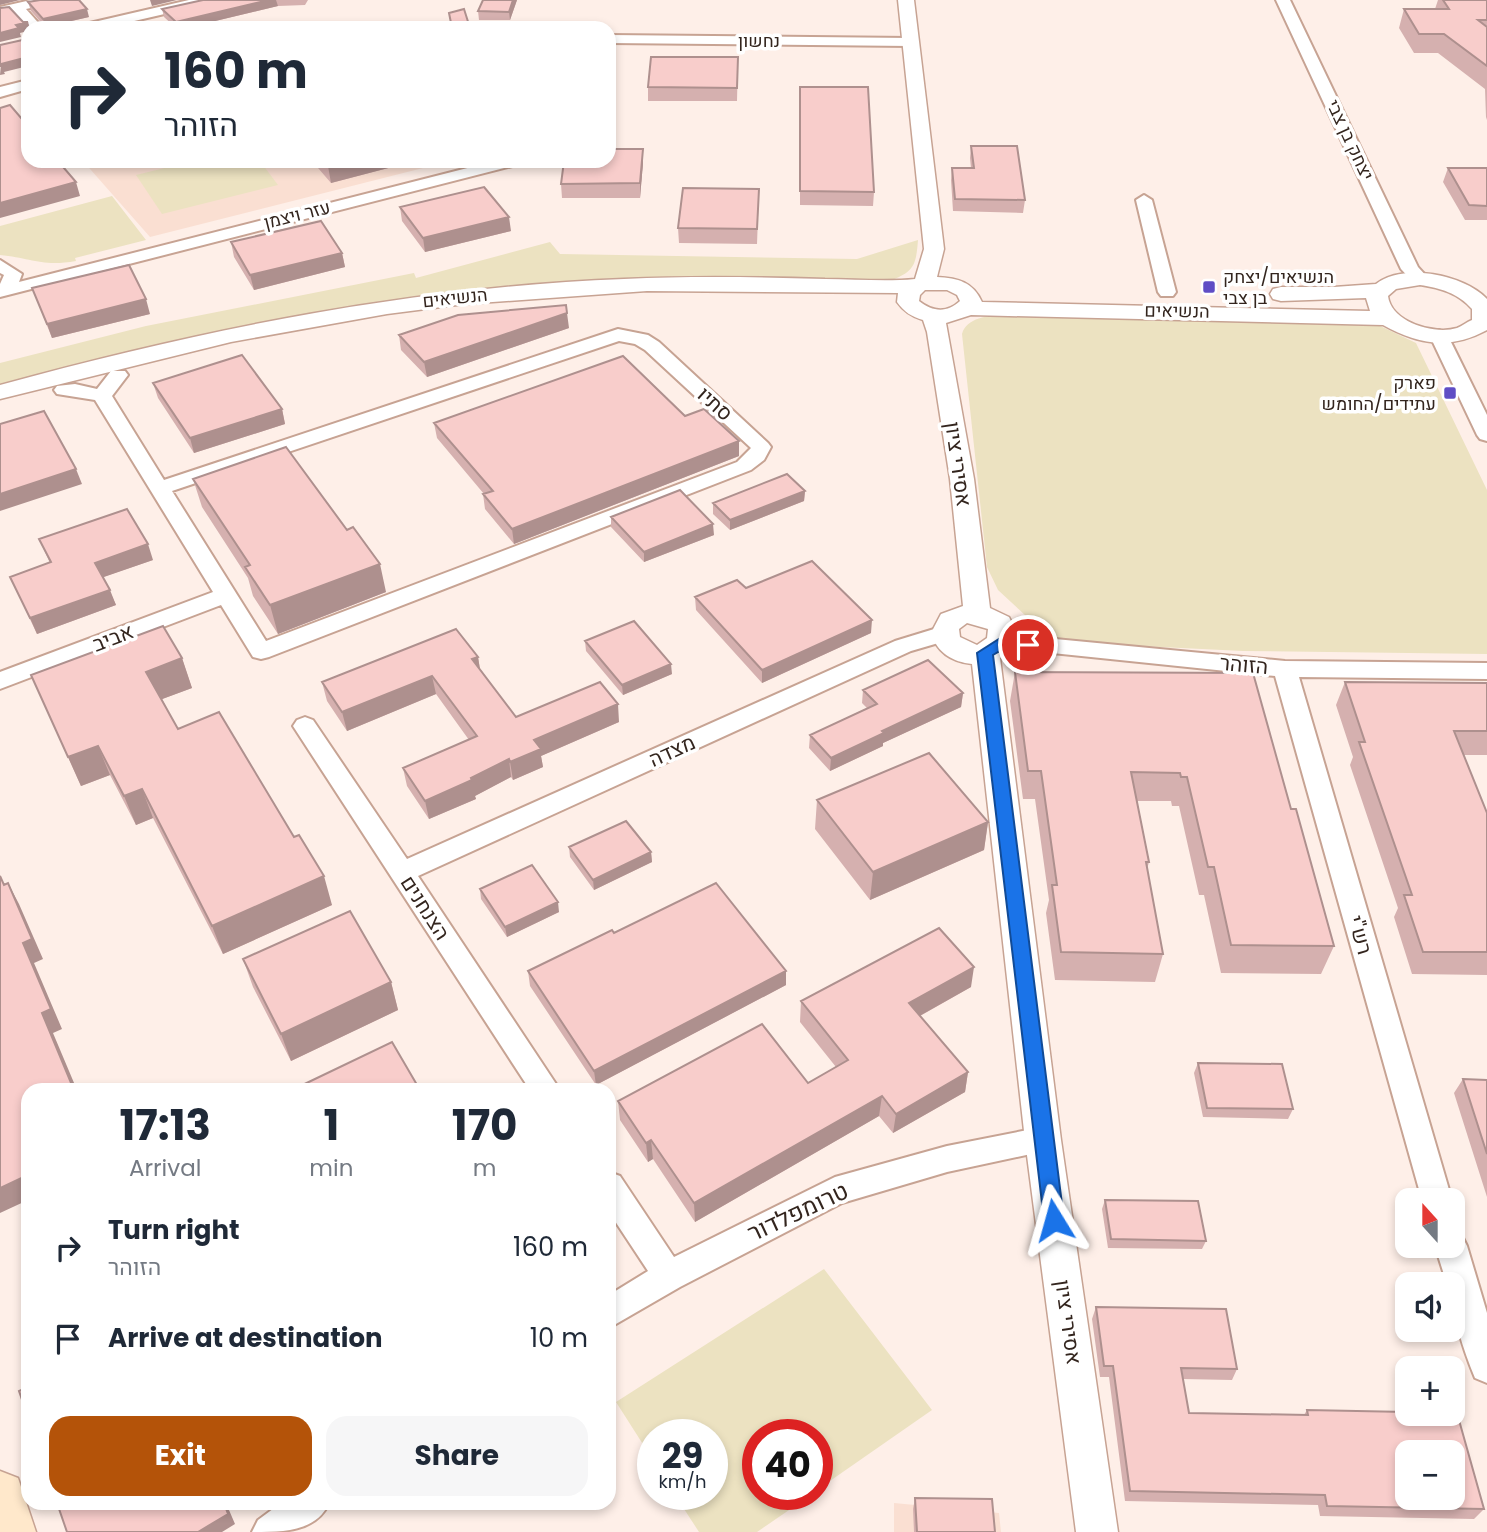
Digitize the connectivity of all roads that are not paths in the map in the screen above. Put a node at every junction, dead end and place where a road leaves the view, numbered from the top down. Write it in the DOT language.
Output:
graph roads {
  1 [pos="49,0"];
  2 [pos="207,0"];
  3 [pos="906,0"];
  4 [pos="1283,0"];
  5 [pos="16,7"];
  6 [pos="0,11"];
  7 [pos="29,21"];
  8 [pos="116,21"];
  9 [pos="616,39"];
  10 [pos="910,42"];
  11 [pos="21,85"];
  12 [pos="0,90"];
  13 [pos="486,168"];
  14 [pos="1144,200"];
  15 [pos="934,249"];
  16 [pos="5,269"];
  17 [pos="80,270"];
  18 [pos="1420,279"];
  19 [pos="1378,290"];
  20 [pos="0,292"];
  21 [pos="1167,292"];
  22 [pos="1478,294"];
  23 [pos="964,295"];
  24 [pos="922,298"];
  25 [pos="1486,316"];
  26 [pos="1385,318"];
  27 [pos="1439,336"];
  28 [pos="118,375"];
  29 [pos="64,390"];
  30 [pos="0,392"];
  31 [pos="102,396"];
  32 [pos="0,408"];
  33 [pos="1487,435"];
  34 [pos="160,488"];
  35 [pos="227,595"];
  36 [pos="977,614"];
  37 [pos="944,634"];
  38 [pos="993,648"];
  39 [pos="1285,669"];
  40 [pos="1487,671"];
  41 [pos="0,681"];
  42 [pos="305,726"];
  43 [pos="402,872"];
  44 [pos="541,1083"];
  45 [pos="1043,1140"];
  46 [pos="1434,1188"];
  47 [pos="616,1196"];
  48 [pos="1455,1258"];
  49 [pos="669,1276"];
  50 [pos="616,1309"];
  51 [pos="1487,1367"];
  52 [pos="0,1496"];
  53 [pos="302,1510"];
  54 [pos="11,1532"];
  55 [pos="270,1532"];
  56 [pos="1097,1532"];
  1 -- 5 [label="street"];
  2 -- 8 [label="street"];
  3 -- 10 [label="street, אסירי ציון"];
  4 -- 18 [label="street, יצחק בן צבי"];
  5 -- 6 [label="street"];
  5 -- 7 [label="street"];
  9 -- 10 [label="street, נחשון"];
  10 -- 15 [label="street, אסירי ציון"];
  11 -- 12 [label="street"];
  13 -- 17 [label="street, עזר ויצמן"];
  14 -- 21 [label="street"];
  15 -- 23 [label="street, אסירי ציון"];
  15 -- 24 [label="street, אסירי ציון"];
  16 -- 17 [label="street, עזר ויצמן"];
  16 -- 20 [label="street"];
  17 -- 20 [label="street, עזר ויצמן"];
  18 -- 19 [label="street, הנשיאים"];
  18 -- 22 [label="street"];
  19 -- 21 [label="street, הנשיאים"];
  19 -- 26 [label="street"];
  21 -- 23 [label="street, הנשיאים"];
  22 -- 25 [label="street"];
  23 -- 24 [label="street"];
  23 -- 24 [label="street"];
  23 -- 26 [label="street, הנשיאים"];
  24 -- 28 [label="street, הנשיאים"];
  24 -- 30 [label="street, הנשיאים"];
  24 -- 36 [label="street, אסירי ציון"];
  25 -- 27 [label="street"];
  26 -- 27 [label="street"];
  27 -- 33 [label="street"];
  28 -- 29 [label="street, הנשיאים"];
  28 -- 31 [label="street"];
  29 -- 31 [label="street"];
  29 -- 32 [label="street, הנשיאים"];
  31 -- 34 [label="street"];
  34 -- 35 [label="street"];
  34 -- 35 [label="street, סתיו"];
  35 -- 41 [label="street, אביב"];
  36 -- 37 [label="street"];
  36 -- 38 [label="street"];
  37 -- 38 [label="street"];
  37 -- 43 [label="street, מצדה"];
  38 -- 39 [label="street, הזוהר"];
  38 -- 45 [label="street, אסירי ציון"];
  39 -- 40 [label="street, הזוהר"];
  39 -- 46 [label="street, רש\"י"];
  42 -- 43 [label="street, הצנחנים"];
  43 -- 44 [label="street, הצנחנים"];
  45 -- 49 [label="street, טרומפלדור"];
  45 -- 56 [label="street, אסירי ציון"];
  47 -- 49 [label="street"];
  48 -- 51 [label="street"];
  49 -- 50 [label="street, טרומפלדור"];
  52 -- 54 [label="main road"];
  53 -- 55 [label="street"];
}
